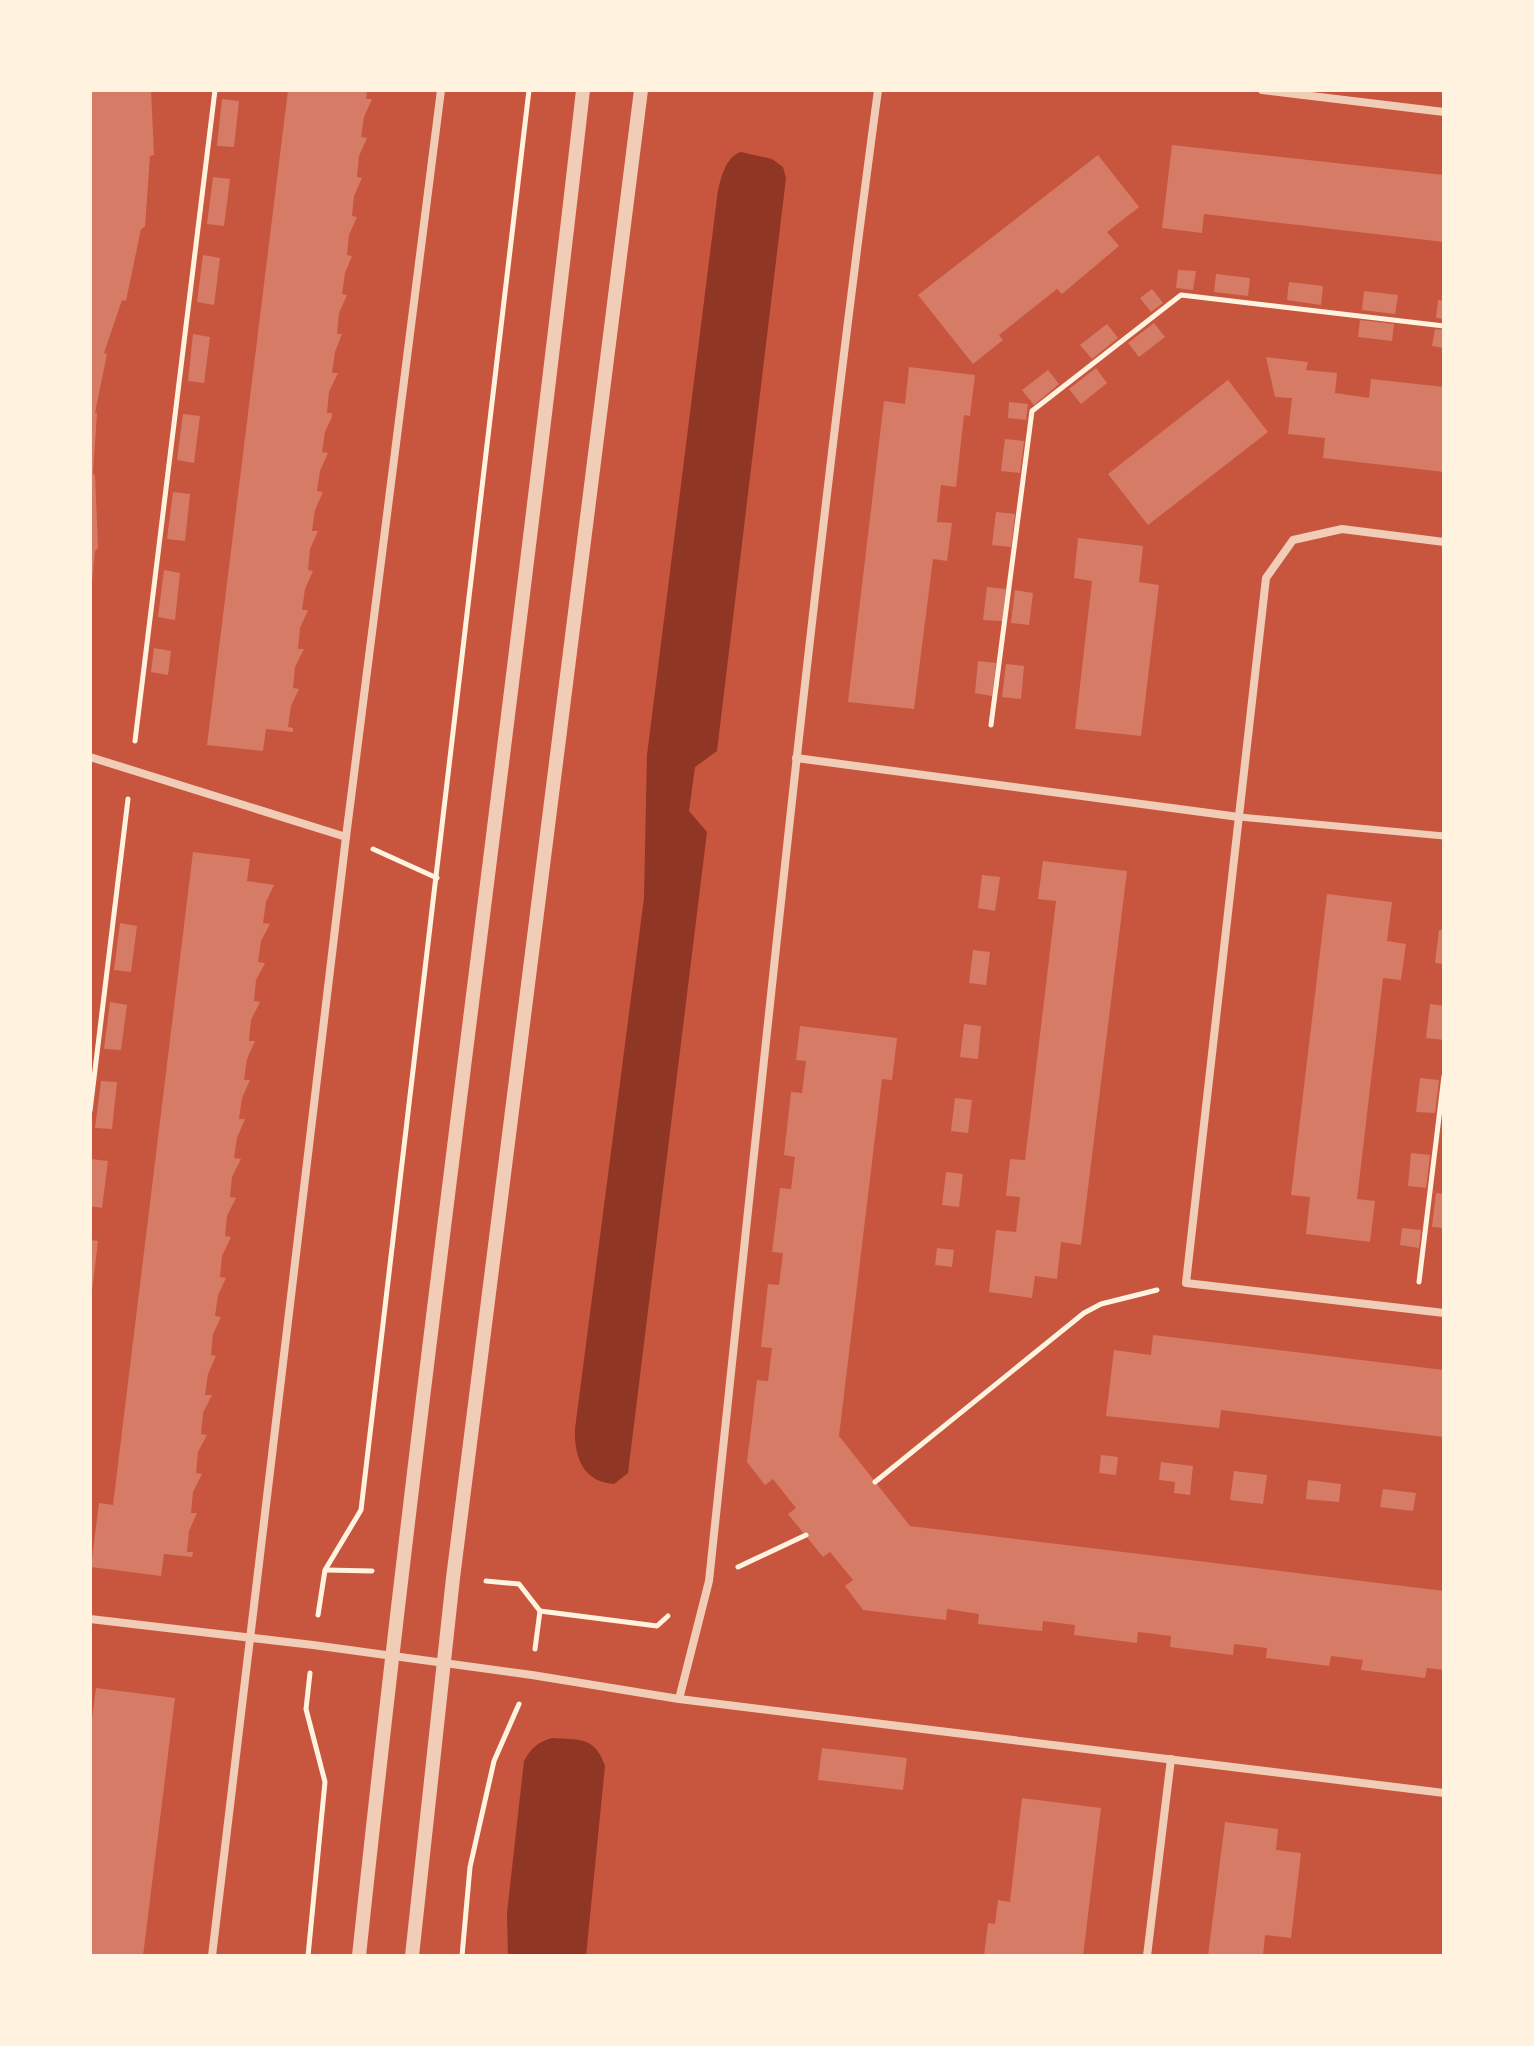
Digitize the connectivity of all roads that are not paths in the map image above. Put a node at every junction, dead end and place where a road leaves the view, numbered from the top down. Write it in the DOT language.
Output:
graph roads {
  1 [pos="441,90"];
  2 [pos="583,90"];
  3 [pos="641,90"];
  4 [pos="878,90"];
  5 [pos="1262,90"];
  6 [pos="1444,112"];
  7 [pos="1444,542"];
  8 [pos="90,757"];
  9 [pos="796,758"];
  10 [pos="1239,817"];
  11 [pos="1444,836"];
  12 [pos="346,837"];
  13 [pos="1444,1313"];
  14 [pos="90,1619"];
  15 [pos="251,1639"];
  16 [pos="391,1656"];
  17 [pos="443,1663"];
  18 [pos="679,1699"];
  19 [pos="1171,1759"];
  20 [pos="1444,1793"];
  21 [pos="212,1956"];
  22 [pos="359,1956"];
  23 [pos="412,1956"];
  24 [pos="1147,1956"];
  1 -- 12 [label="street"];
  2 -- 16 [label="street"];
  3 -- 17 [label="street"];
  4 -- 9 [label="street"];
  5 -- 6 [label="street"];
  7 -- 10 [label="street"];
  8 -- 12 [label="street"];
  9 -- 10 [label="street"];
  9 -- 18 [label="street"];
  10 -- 11 [label="street"];
  10 -- 13 [label="street"];
  12 -- 15 [label="street"];
  14 -- 15 [label="street"];
  15 -- 16 [label="street"];
  15 -- 21 [label="street"];
  16 -- 17 [label="street"];
  16 -- 22 [label="street"];
  17 -- 18 [label="street"];
  17 -- 23 [label="street"];
  18 -- 19 [label="street"];
  19 -- 20 [label="street"];
  19 -- 24 [label="street"];
}
